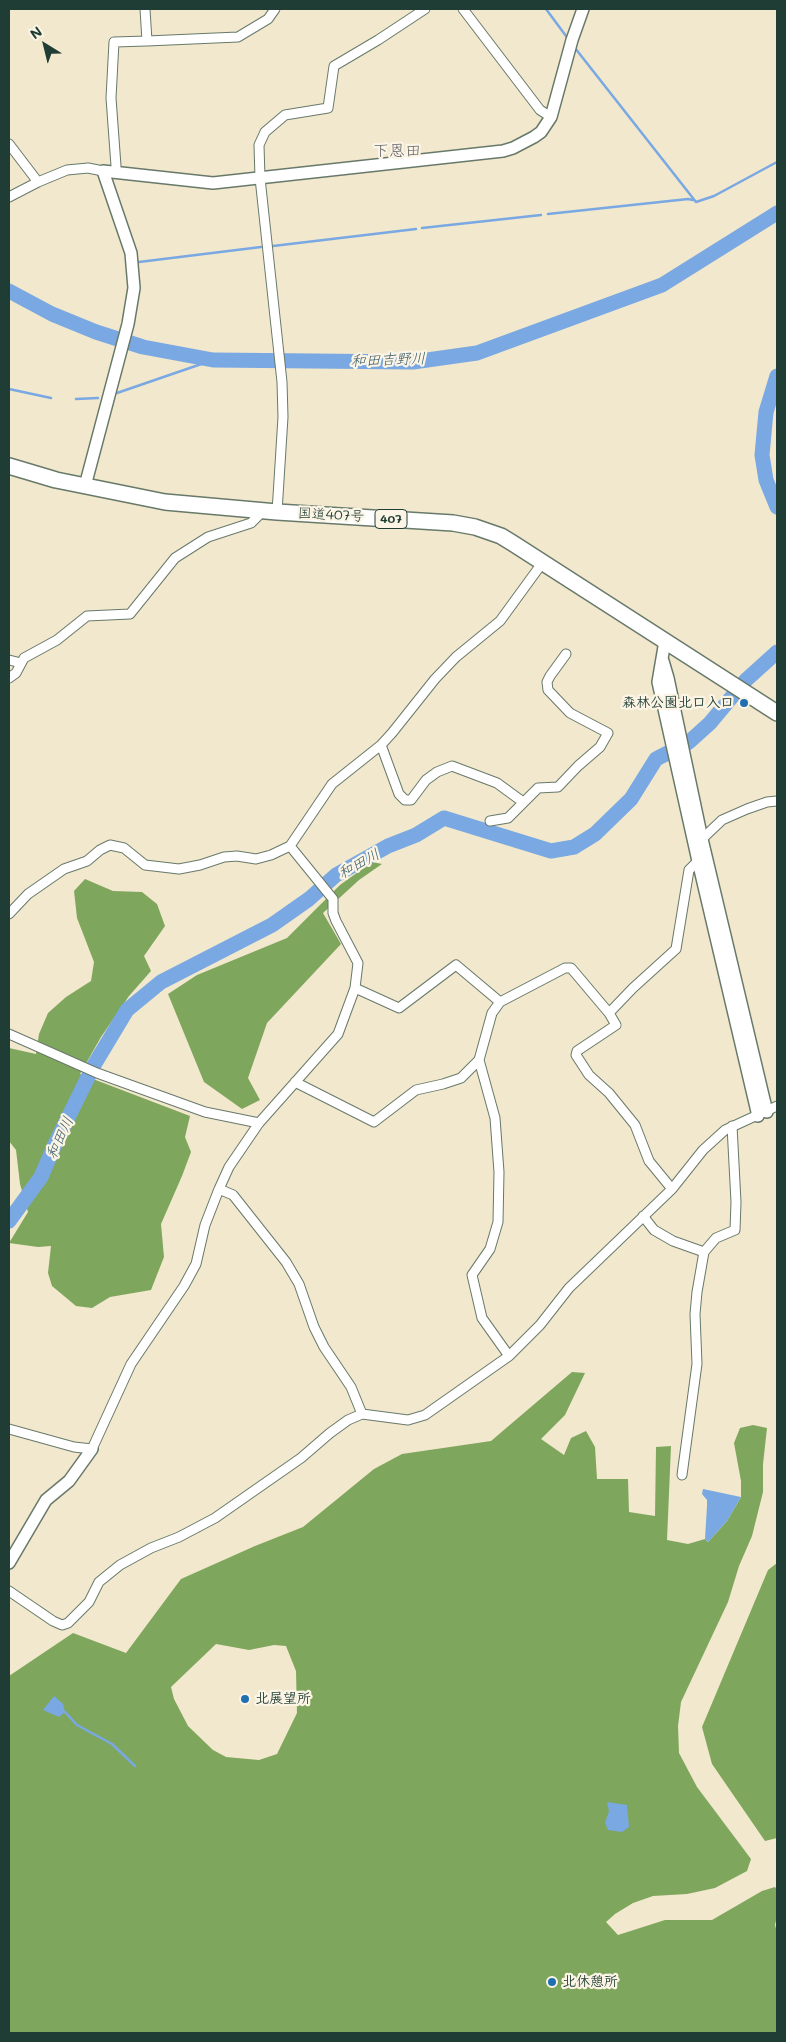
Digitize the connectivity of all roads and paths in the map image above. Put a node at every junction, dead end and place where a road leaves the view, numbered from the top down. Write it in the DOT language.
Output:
graph roads {
  1 [pos="146,9"];
  2 [pos="275,9"];
  3 [pos="425,9"];
  4 [pos="463,9"];
  5 [pos="583,9"];
  6 [pos="147,41"];
  7 [pos="551,117"];
  8 [pos="9,144"];
  9 [pos="109,172"];
  10 [pos="260,178"];
  11 [pos="38,182"];
  12 [pos="9,197"];
  13 [pos="9,466"];
  14 [pos="85,486"];
  15 [pos="260,510"];
  16 [pos="277,512"];
  17 [pos="543,562"];
  18 [pos="665,641"];
  19 [pos="566,654"];
  20 [pos="9,660"];
  21 [pos="21,663"];
  22 [pos="9,678"];
  23 [pos="777,715"];
  24 [pos="381,744"];
  25 [pos="523,802"];
  26 [pos="777,802"];
  27 [pos="490,822"];
  28 [pos="698,840"];
  29 [pos="290,846"];
  30 [pos="698,861"];
  31 [pos="9,914"];
  32 [pos="355,988"];
  33 [pos="500,1002"];
  34 [pos="609,1013"];
  35 [pos="9,1034"];
  36 [pos="479,1060"];
  37 [pos="295,1082"];
  38 [pos="768,1111"];
  39 [pos="259,1123"];
  40 [pos="732,1126"];
  41 [pos="219,1189"];
  42 [pos="672,1189"];
  43 [pos="643,1216"];
  44 [pos="704,1252"];
  45 [pos="509,1356"];
  46 [pos="362,1414"];
  47 [pos="9,1429"];
  48 [pos="92,1449"];
  49 [pos="682,1475"];
  50 [pos="9,1563"];
  51 [pos="9,1591"];
  1 -- 6 [label="street"];
  2 -- 6 [label="street"];
  3 -- 10 [label="street"];
  4 -- 7 [label="street"];
  5 -- 7 [label="street"];
  6 -- 9 [label="street"];
  7 -- 10 [label="street"];
  8 -- 11 [label="street"];
  9 -- 10 [label="street"];
  9 -- 11 [label="street"];
  9 -- 14 [label="street"];
  10 -- 16 [label="street"];
  11 -- 12 [label="street"];
  13 -- 14 [label="highway, 国道407号 / 407"];
  14 -- 15 [label="highway, 国道407号 / 407"];
  15 -- 16 [label="highway, 国道407号 / 407"];
  15 -- 21 [label="street"];
  16 -- 17 [label="highway, 国道407号 / 407"];
  17 -- 18 [label="highway, 国道407号 / 407"];
  17 -- 24 [label="street"];
  18 -- 23 [label="highway, 国道407号 / 407"];
  18 -- 28 [label="street"];
  19 -- 25 [label="street"];
  20 -- 21 [label="street"];
  21 -- 22 [label="street"];
  24 -- 25 [label="street"];
  24 -- 29 [label="street"];
  25 -- 27 [label="street"];
  26 -- 28 [label="street"];
  28 -- 30 [label="street"];
  28 -- 38 [label="street"];
  29 -- 31 [label="street"];
  29 -- 32 [label="street"];
  30 -- 34 [label="street"];
  30 -- 38 [label="street"];
  32 -- 33 [label="street"];
  32 -- 37 [label="street"];
  33 -- 34 [label="street"];
  33 -- 36 [label="street"];
  34 -- 42 [label="street"];
  35 -- 39 [label="street"];
  36 -- 37 [label="street"];
  36 -- 45 [label="street"];
  37 -- 39 [label="street"];
  38 -- 40 [label="street"];
  39 -- 41 [label="street"];
  40 -- 42 [label="street"];
  40 -- 44 [label="street"];
  41 -- 46 [label="street"];
  41 -- 48 [label="street"];
  42 -- 43 [label="street"];
  43 -- 44 [label="street"];
  43 -- 45 [label="street"];
  44 -- 49 [label="street"];
  45 -- 46 [label="street"];
  46 -- 51 [label="street"];
  47 -- 48 [label="street"];
  48 -- 50 [label="street"];
}
